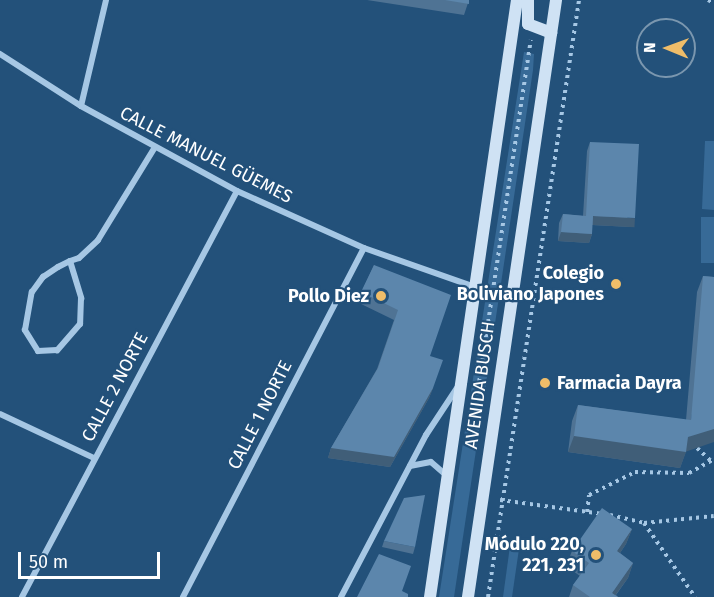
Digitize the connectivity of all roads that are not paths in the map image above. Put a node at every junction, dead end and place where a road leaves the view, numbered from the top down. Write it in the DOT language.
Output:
graph roads {
  1 [pos="106,0"];
  2 [pos="518,0"];
  3 [pos="528,0"];
  4 [pos="556,0"];
  5 [pos="551,33"];
  6 [pos="0,54"];
  7 [pos="81,106"];
  8 [pos="155,147"];
  9 [pos="237,191"];
  10 [pos="364,248"];
  11 [pos="70,261"];
  12 [pos="475,287"];
  13 [pos="461,382"];
  14 [pos="0,414"];
  15 [pos="94,458"];
  16 [pos="410,466"];
  17 [pos="448,477"];
  18 [pos="22,597"];
  19 [pos="183,597"];
  20 [pos="341,597"];
  21 [pos="430,597"];
  22 [pos="468,597"];
  1 -- 7 [label="street"];
  2 -- 12 [label="main road, AVENIDA BUSCH"];
  3 -- 5 [label="main road"];
  4 -- 5 [label="main road, AVENIDA BUSCH"];
  5 -- 22 [label="main road, AVENIDA BUSCH"];
  6 -- 7 [label="street, CALLE MANUEL GÜEMES"];
  7 -- 8 [label="street, CALLE MANUEL GÜEMES"];
  8 -- 9 [label="street, CALLE MANUEL GÜEMES"];
  8 -- 11 [label="street"];
  9 -- 10 [label="street, CALLE MANUEL GÜEMES"];
  9 -- 15 [label="street, CALLE 2 NORTE"];
  10 -- 12 [label="street, CALLE MANUEL GÜEMES"];
  10 -- 19 [label="street, CALLE 1 NORTE"];
  11 -- 11 [label="street"];
  12 -- 13 [label="main road, AVENIDA BUSCH"];
  13 -- 16 [label="street"];
  13 -- 17 [label="main road, AVENIDA BUSCH"];
  14 -- 15 [label="street"];
  15 -- 18 [label="street, CALLE 2 NORTE"];
  16 -- 17 [label="street"];
  16 -- 20 [label="street"];
  17 -- 21 [label="main road, AVENIDA BUSCH"];
}
